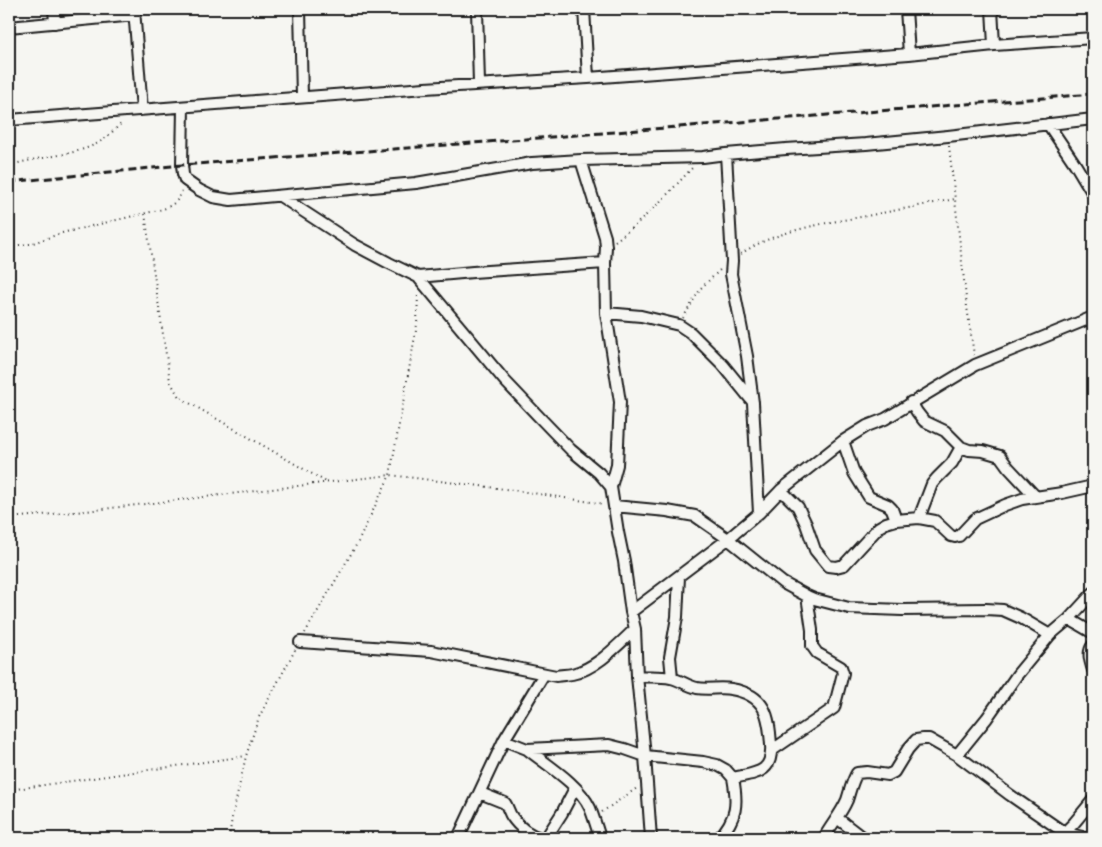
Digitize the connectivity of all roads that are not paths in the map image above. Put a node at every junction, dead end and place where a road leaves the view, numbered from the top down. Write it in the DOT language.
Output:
graph roads {
  1 [pos="54,9"];
  2 [pos="300,9"];
  3 [pos="477,9"];
  4 [pos="584,9"];
  5 [pos="906,9"];
  6 [pos="992,9"];
  7 [pos="135,12"];
  8 [pos="56,23"];
  9 [pos="9,27"];
  10 [pos="1093,38"];
  11 [pos="994,46"];
  12 [pos="909,54"];
  13 [pos="588,78"];
  14 [pos="479,84"];
  15 [pos="302,98"];
  16 [pos="184,107"];
  17 [pos="142,110"];
  18 [pos="1093,119"];
  19 [pos="9,120"];
  20 [pos="1048,124"];
  21 [pos="726,154"];
  22 [pos="581,160"];
  23 [pos="1093,194"];
  24 [pos="280,196"];
  25 [pos="605,263"];
  26 [pos="418,277"];
  27 [pos="606,313"];
  28 [pos="1093,317"];
  29 [pos="911,402"];
  30 [pos="753,403"];
  31 [pos="843,441"];
  32 [pos="961,447"];
  33 [pos="1093,486"];
  34 [pos="611,487"];
  35 [pos="781,490"];
  36 [pos="1036,496"];
  37 [pos="614,506"];
  38 [pos="759,513"];
  39 [pos="919,518"];
  40 [pos="896,520"];
  41 [pos="728,539"];
  42 [pos="679,577"];
  43 [pos="1093,593"];
  44 [pos="807,596"];
  45 [pos="631,612"];
  46 [pos="1069,619"];
  47 [pos="635,629"];
  48 [pos="1093,633"];
  49 [pos="1050,635"];
  50 [pos="300,642"];
  51 [pos="1093,645"];
  52 [pos="1093,670"];
  53 [pos="544,674"];
  54 [pos="636,676"];
  55 [pos="672,678"];
  56 [pos="504,740"];
  57 [pos="527,750"];
  58 [pos="771,751"];
  59 [pos="957,755"];
  60 [pos="645,756"];
  61 [pos="733,778"];
  62 [pos="575,788"];
  63 [pos="480,793"];
  64 [pos="1093,800"];
  65 [pos="837,818"];
  66 [pos="1062,835"];
  67 [pos="458,838"];
  68 [pos="541,838"];
  69 [pos="546,838"];
  70 [pos="600,838"];
  71 [pos="651,838"];
  72 [pos="719,838"];
  73 [pos="824,838"];
  74 [pos="863,838"];
  75 [pos="1087,838"];
  1 -- 8 [label="street"];
  2 -- 15 [label="street"];
  3 -- 14 [label="street"];
  4 -- 13 [label="street"];
  5 -- 12 [label="street"];
  6 -- 11 [label="street"];
  7 -- 8 [label="street"];
  7 -- 17 [label="street"];
  8 -- 9 [label="street"];
  10 -- 11 [label="street"];
  11 -- 12 [label="street"];
  12 -- 13 [label="street"];
  13 -- 14 [label="street"];
  14 -- 15 [label="street"];
  15 -- 16 [label="street"];
  16 -- 17 [label="street"];
  16 -- 24 [label="street"];
  17 -- 19 [label="street"];
  18 -- 20 [label="street"];
  20 -- 21 [label="street"];
  20 -- 23 [label="street"];
  21 -- 22 [label="street"];
  21 -- 30 [label="street"];
  22 -- 24 [label="street"];
  22 -- 25 [label="street"];
  24 -- 26 [label="street"];
  25 -- 26 [label="street"];
  25 -- 27 [label="street"];
  26 -- 34 [label="street"];
  27 -- 30 [label="street"];
  27 -- 34 [label="street"];
  28 -- 29 [label="street"];
  29 -- 31 [label="street"];
  29 -- 32 [label="street"];
  30 -- 38 [label="street"];
  31 -- 35 [label="street"];
  31 -- 40 [label="street"];
  32 -- 36 [label="street"];
  32 -- 39 [label="street"];
  33 -- 36 [label="street"];
  34 -- 37 [label="street"];
  35 -- 38 [label="street"];
  35 -- 40 [label="street"];
  36 -- 39 [label="street"];
  37 -- 41 [label="street"];
  37 -- 45 [label="street"];
  38 -- 41 [label="street"];
  39 -- 40 [label="street"];
  41 -- 42 [label="street"];
  41 -- 44 [label="street"];
  42 -- 45 [label="street"];
  42 -- 55 [label="street"];
  43 -- 46 [label="street"];
  44 -- 49 [label="street"];
  44 -- 58 [label="street"];
  45 -- 47 [label="street"];
  46 -- 48 [label="street"];
  46 -- 49 [label="street"];
  47 -- 53 [label="street"];
  47 -- 54 [label="street"];
  49 -- 59 [label="street"];
  50 -- 53 [label="street"];
  51 -- 52 [label="street"];
  53 -- 56 [label="street"];
  54 -- 55 [label="street"];
  54 -- 60 [label="street"];
  55 -- 58 [label="street"];
  56 -- 57 [label="street"];
  56 -- 63 [label="street"];
  57 -- 60 [label="street"];
  57 -- 62 [label="street"];
  58 -- 61 [label="street"];
  59 -- 65 [label="street"];
  59 -- 66 [label="street"];
  60 -- 61 [label="street"];
  60 -- 71 [label="street"];
  61 -- 72 [label="street"];
  62 -- 69 [label="street"];
  62 -- 70 [label="street"];
  63 -- 67 [label="street"];
  63 -- 68 [label="street"];
  64 -- 66 [label="street"];
  65 -- 73 [label="street"];
  65 -- 74 [label="street"];
  66 -- 75 [label="street"];
}
